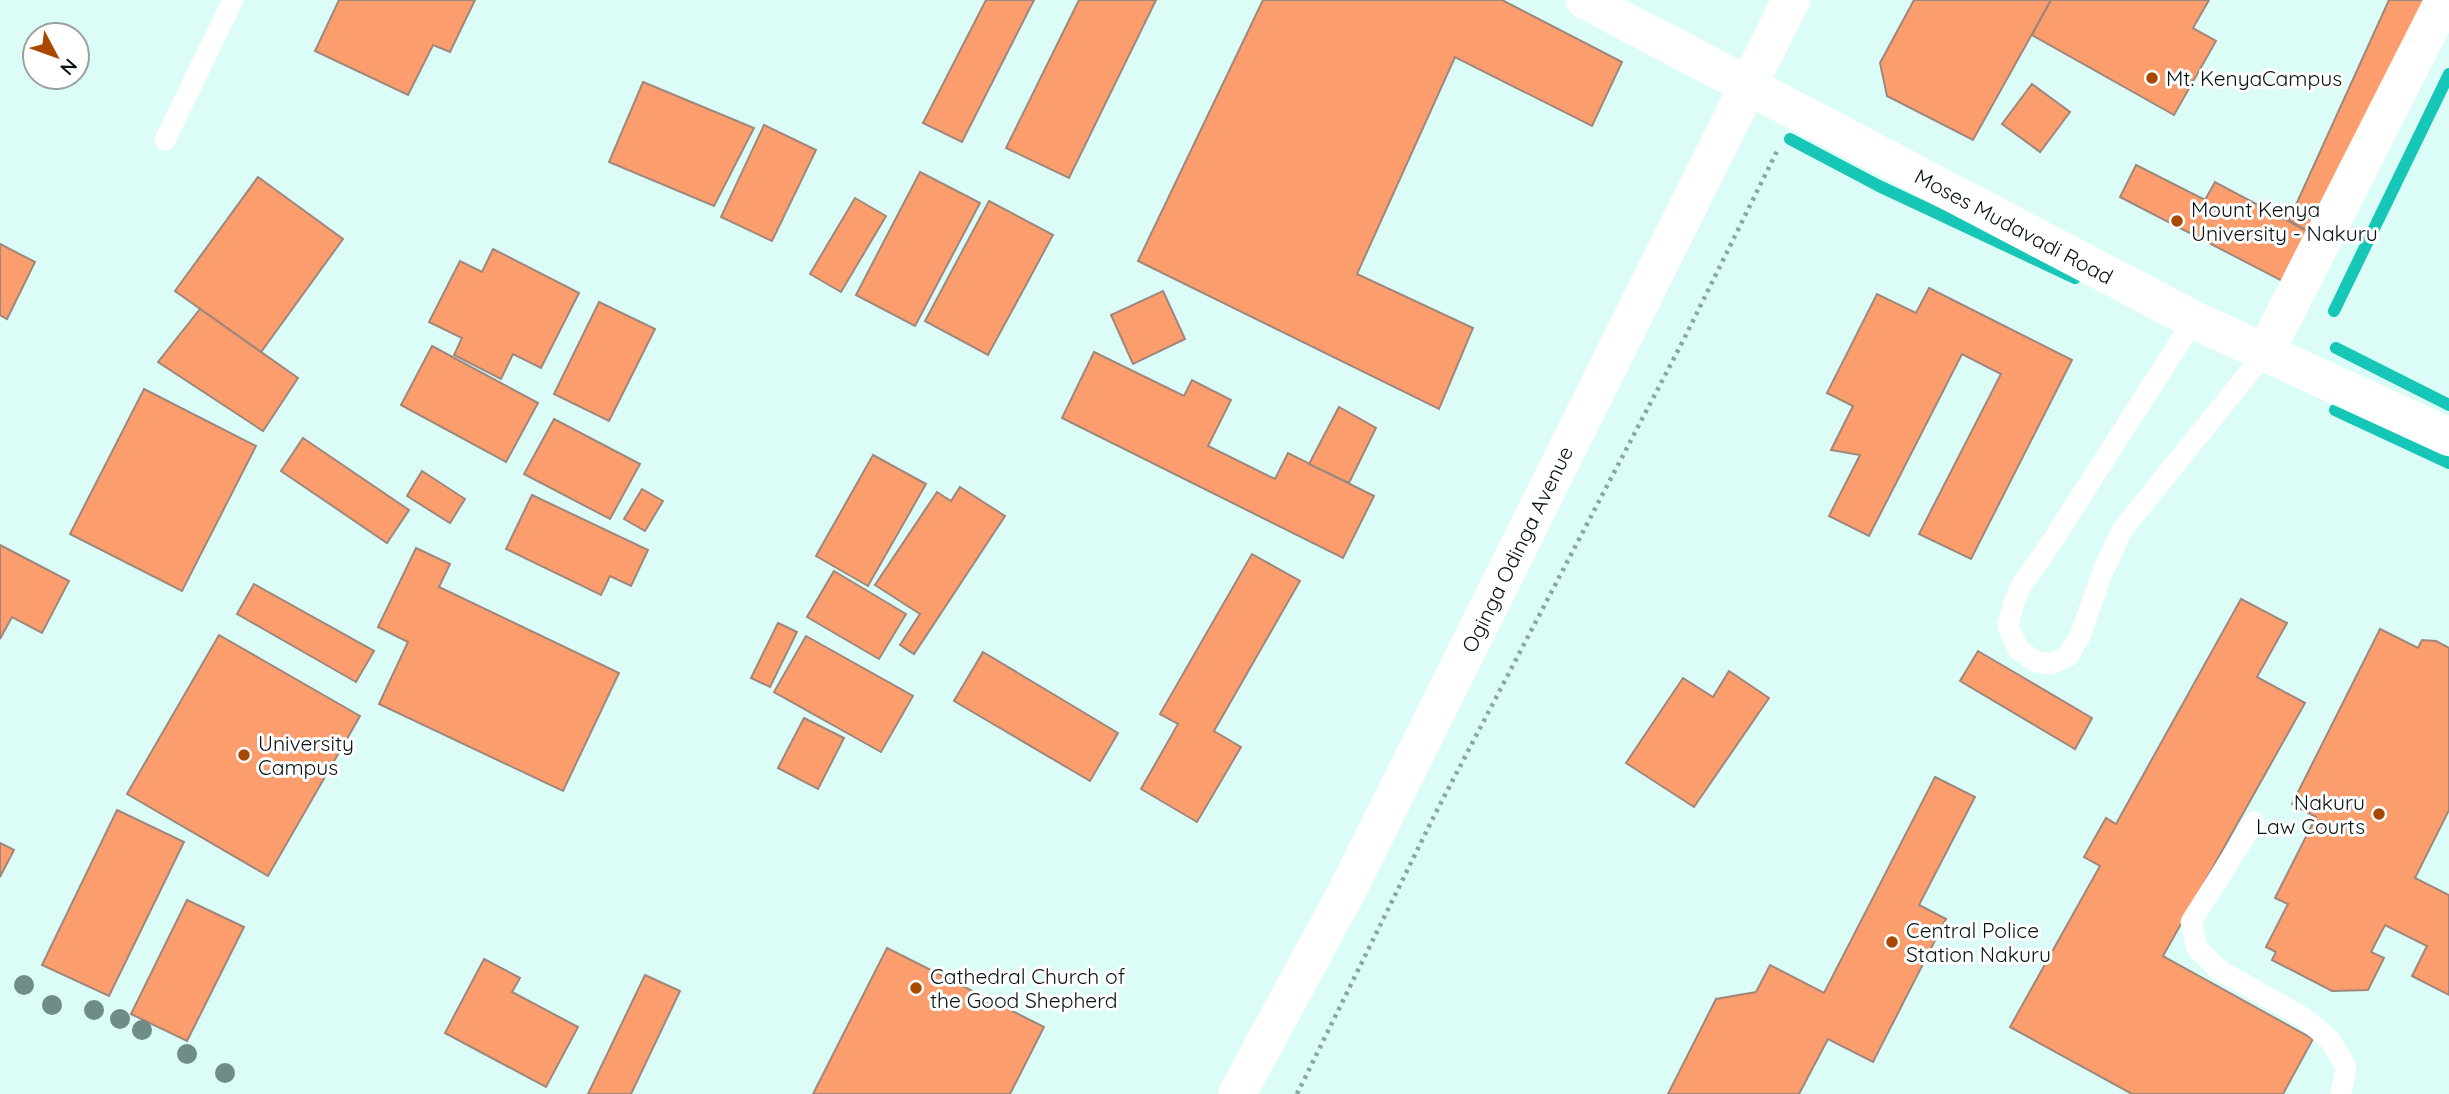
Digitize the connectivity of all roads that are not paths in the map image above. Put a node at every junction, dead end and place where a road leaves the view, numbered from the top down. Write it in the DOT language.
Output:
graph roads {
  1 [pos="233,0"];
  2 [pos="1585,0"];
  3 [pos="1791,0"];
  4 [pos="2444,0"];
  5 [pos="1748,85"];
  6 [pos="165,140"];
  7 [pos="2194,320"];
  8 [pos="2265,353"];
  9 [pos="2449,437"];
  10 [pos="2254,822"];
  11 [pos="1237,1094"];
  12 [pos="2342,1094"];
  1 -- 6 [label="lane"];
  2 -- 5 [label="street, Moses Mudavadi Road"];
  3 -- 5 [label="street, Oginga Odinga Avenue"];
  4 -- 8 [label="street"];
  5 -- 7 [label="street, Moses Mudavadi Road"];
  5 -- 11 [label="street, Oginga Odinga Avenue"];
  7 -- 8 [label="street, Moses Mudavadi Road"];
  7 -- 8 [label="lane"];
  8 -- 9 [label="street, Moses Mudavadi Road"];
  10 -- 12 [label="lane"];
}
